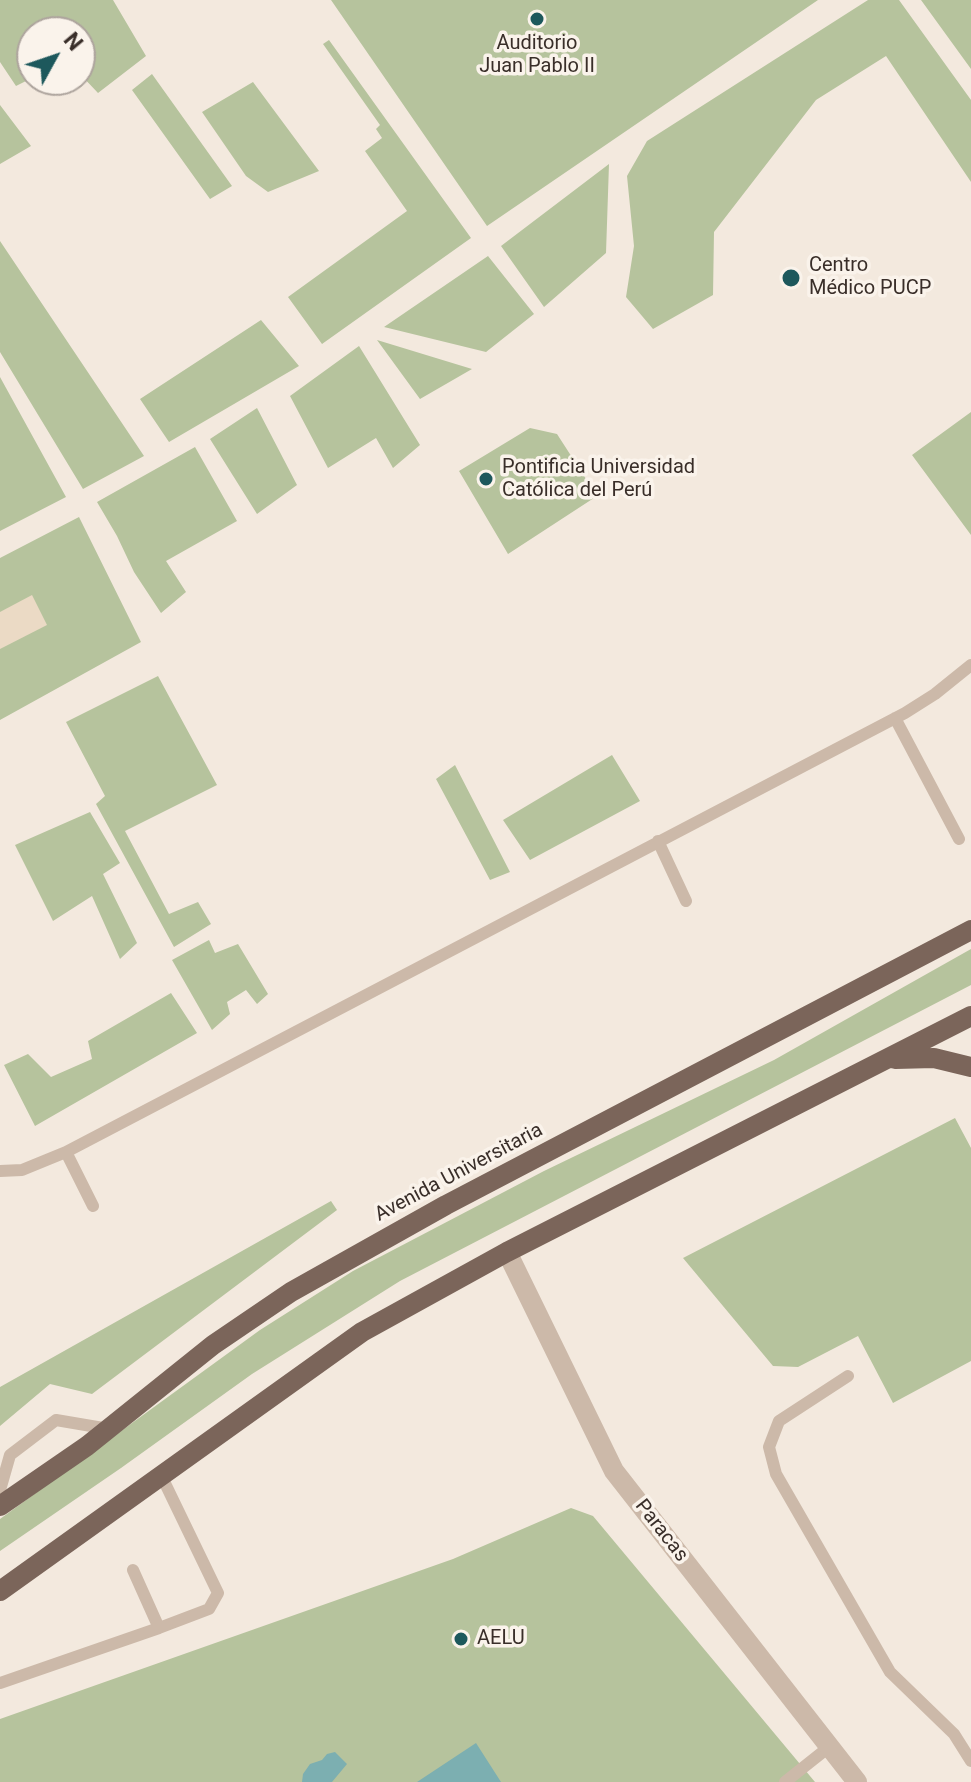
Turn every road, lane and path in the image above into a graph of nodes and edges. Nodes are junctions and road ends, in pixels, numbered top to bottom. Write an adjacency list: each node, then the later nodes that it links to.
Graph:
1 (971, 665): 2 (lane)
2 (895, 718): 3 (lane); 4 (lane)
3 (959, 839)
4 (658, 841): 5 (lane); 10 (lane)
5 (686, 901)
6 (971, 930): 15 (main road, Avenida Universitaria)
7 (971, 1016): 8 (main road)
8 (883, 1060): 9 (main road); 13 (main road)
9 (971, 1067)
10 (66, 1152): 11 (lane); 12 (lane)
11 (0, 1171)
12 (93, 1206)
13 (507, 1252): 16 (main road); 23 (street, Paracas)
14 (848, 1376): 24 (lane)
15 (109, 1429): 17 (lane); 18 (main road, Avenida Universitaria)
16 (161, 1475): 20 (main road); 21 (lane)
17 (0, 1490)
18 (0, 1506)
19 (133, 1570): 21 (lane)
20 (0, 1591)
21 (159, 1628): 22 (lane)
22 (0, 1683)
23 (829, 1747): 25 (lane); 26 (street, Paracas)
24 (971, 1761)
25 (785, 1782)
26 (857, 1782)

